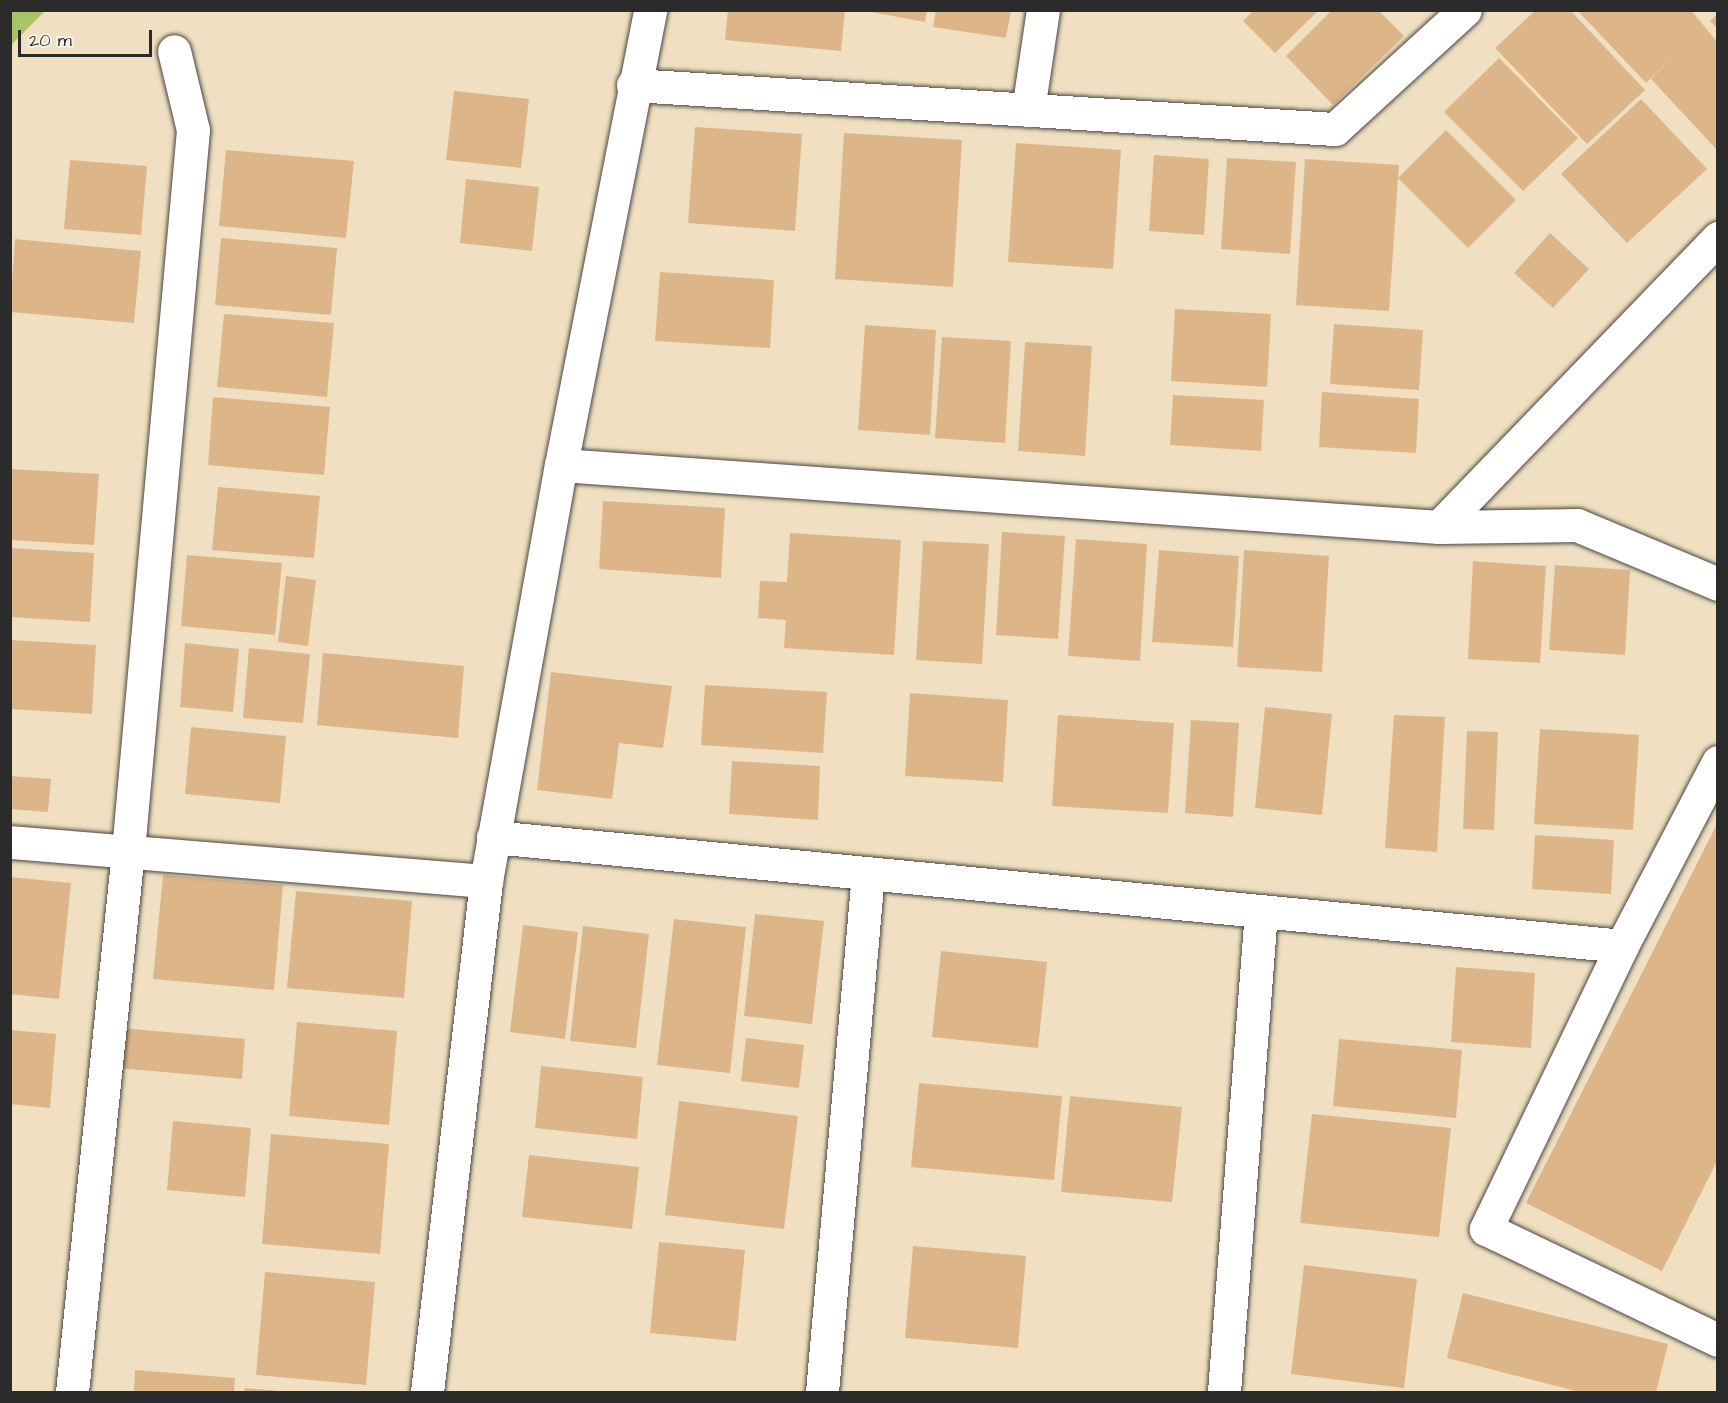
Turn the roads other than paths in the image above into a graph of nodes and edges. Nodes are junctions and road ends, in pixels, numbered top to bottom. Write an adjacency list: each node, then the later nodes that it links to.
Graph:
1 (650, 10): 5 (street)
2 (1043, 10): 6 (street)
3 (1450, 15): 6 (street)
4 (174, 51): 14 (street)
5 (633, 85): 6 (street); 8 (street)
6 (1028, 110)
7 (1718, 238): 9 (street)
8 (561, 465): 9 (street); 12 (street)
9 (1439, 527): 10 (street)
10 (1718, 584)
11 (1718, 762): 18 (street)
12 (493, 837): 15 (street); 16 (street)
13 (10, 842): 14 (street)
14 (128, 851): 16 (street); 20 (street)
15 (868, 874): 17 (street); 22 (street)
16 (486, 881): 21 (street)
17 (1261, 911): 18 (street); 23 (street)
18 (1622, 946): 19 (street)
19 (1718, 1340)
20 (72, 1392)
21 (427, 1392)
22 (822, 1392)
23 (1224, 1392)

